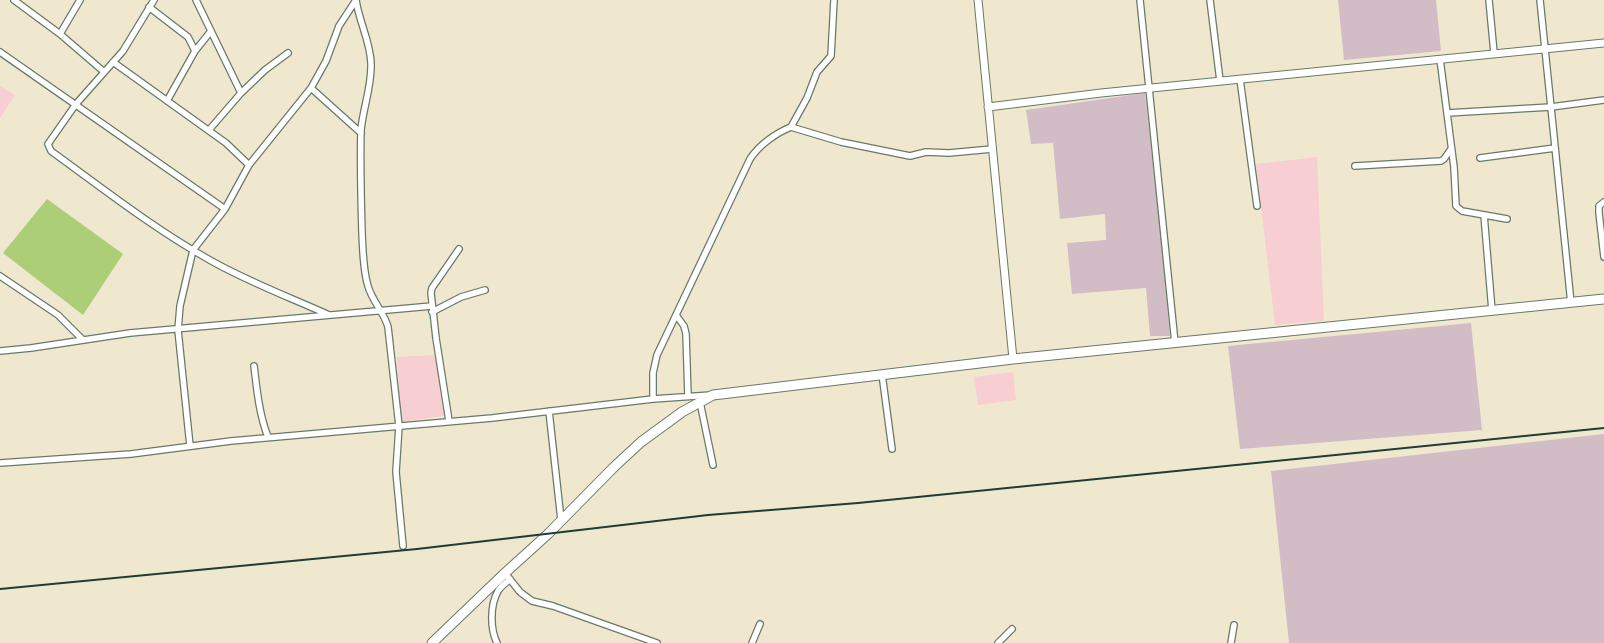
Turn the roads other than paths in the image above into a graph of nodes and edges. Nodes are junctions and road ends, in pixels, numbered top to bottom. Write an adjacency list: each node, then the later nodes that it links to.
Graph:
1 (14, 0): 14 (street)
2 (80, 0): 14 (street)
3 (154, 0): 12 (street)
4 (196, 0): 13 (street)
5 (356, 0): 26 (street); 37 (street)
6 (834, 0): 35 (street)
7 (978, 0): 32 (street)
8 (1140, 0): 27 (street)
9 (1210, 0): 25 (street)
10 (1489, 0): 20 (street)
11 (1540, 0): 16 (street)
12 (150, 7): 17 (street); 22 (street)
13 (211, 31): 17 (street); 28 (street)
14 (60, 34): 23 (street)
15 (1604, 43): 16 (street)
16 (1545, 49): 20 (street); 33 (street)
17 (195, 51): 30 (street)
18 (0, 52): 31 (street)
19 (288, 53): 28 (street)
20 (1494, 53): 21 (street)
21 (1440, 59): 24 (street); 34 (street)
22 (112, 62): 23 (street); 30 (street)
23 (103, 71): 31 (street)
24 (1240, 79): 25 (street); 45 (street)
25 (1220, 81): 27 (street)
26 (311, 88): 37 (street); 42 (street)
27 (1149, 89): 32 (street); 63 (street)
28 (240, 93): 36 (street)
29 (1604, 100): 33 (street)
30 (167, 101): 36 (street)
31 (76, 104): 46 (street); 50 (street)
32 (988, 107): 39 (street)
33 (1551, 107): 34 (street); 38 (street)
34 (1448, 113): 40 (street)
35 (791, 127): 39 (street); 60 (street)
36 (209, 130): 42 (street)
37 (361, 133): 57 (street)
38 (1555, 148): 41 (street); 55 (street)
39 (992, 149): 65 (street)
40 (1451, 149): 43 (street); 47 (street)
41 (1480, 158)
42 (249, 165): 46 (street)
43 (1355, 166)
44 (1604, 202): 51 (street)
45 (1257, 206)
46 (225, 209): 50 (street)
47 (1484, 215): 48 (street); 58 (street)
48 (1507, 219)
49 (459, 249): 56 (street)
50 (193, 250): 59 (street); 61 (street)
51 (1604, 257)
52 (0, 276): 62 (street)
53 (484, 290): 56 (street)
54 (1604, 299): 55 (main road)
55 (1570, 303): 58 (main road)
56 (432, 309): 57 (street); 73 (street)
57 (381, 310): 59 (street); 74 (street)
58 (1492, 311): 63 (main road)
59 (329, 315): 61 (street)
60 (676, 315): 69 (street); 70 (street)
61 (178, 330): 62 (street); 76 (street)
62 (83, 340): 64 (street)
63 (1175, 344): 65 (main road)
64 (0, 351)
65 (1013, 359): 67 (main road)
66 (254, 366): 75 (street)
67 (882, 374): 68 (main road); 77 (street)
68 (713, 395): 69 (street); 71 (main road)
69 (688, 396): 70 (street)
70 (653, 399): 72 (street)
71 (700, 402): 79 (street); 80 (main road)
72 (549, 411): 73 (street); 80 (street)
73 (449, 422): 74 (street)
74 (399, 426): 75 (street); 81 (street)
75 (268, 437): 76 (street)
76 (190, 446): 78 (street)
77 (892, 449)
78 (0, 463)
79 (713, 465)
80 (561, 520): 82 (main road)
81 (403, 546)
82 (508, 576): 86 (main road); 87 (street); 88 (street)
83 (760, 624): 89 (street)
84 (1234, 625): 91 (street)
85 (1012, 629): 90 (street)
86 (432, 643)
87 (498, 643)
88 (657, 643)
89 (752, 643)
90 (998, 643)
91 (1231, 643)

